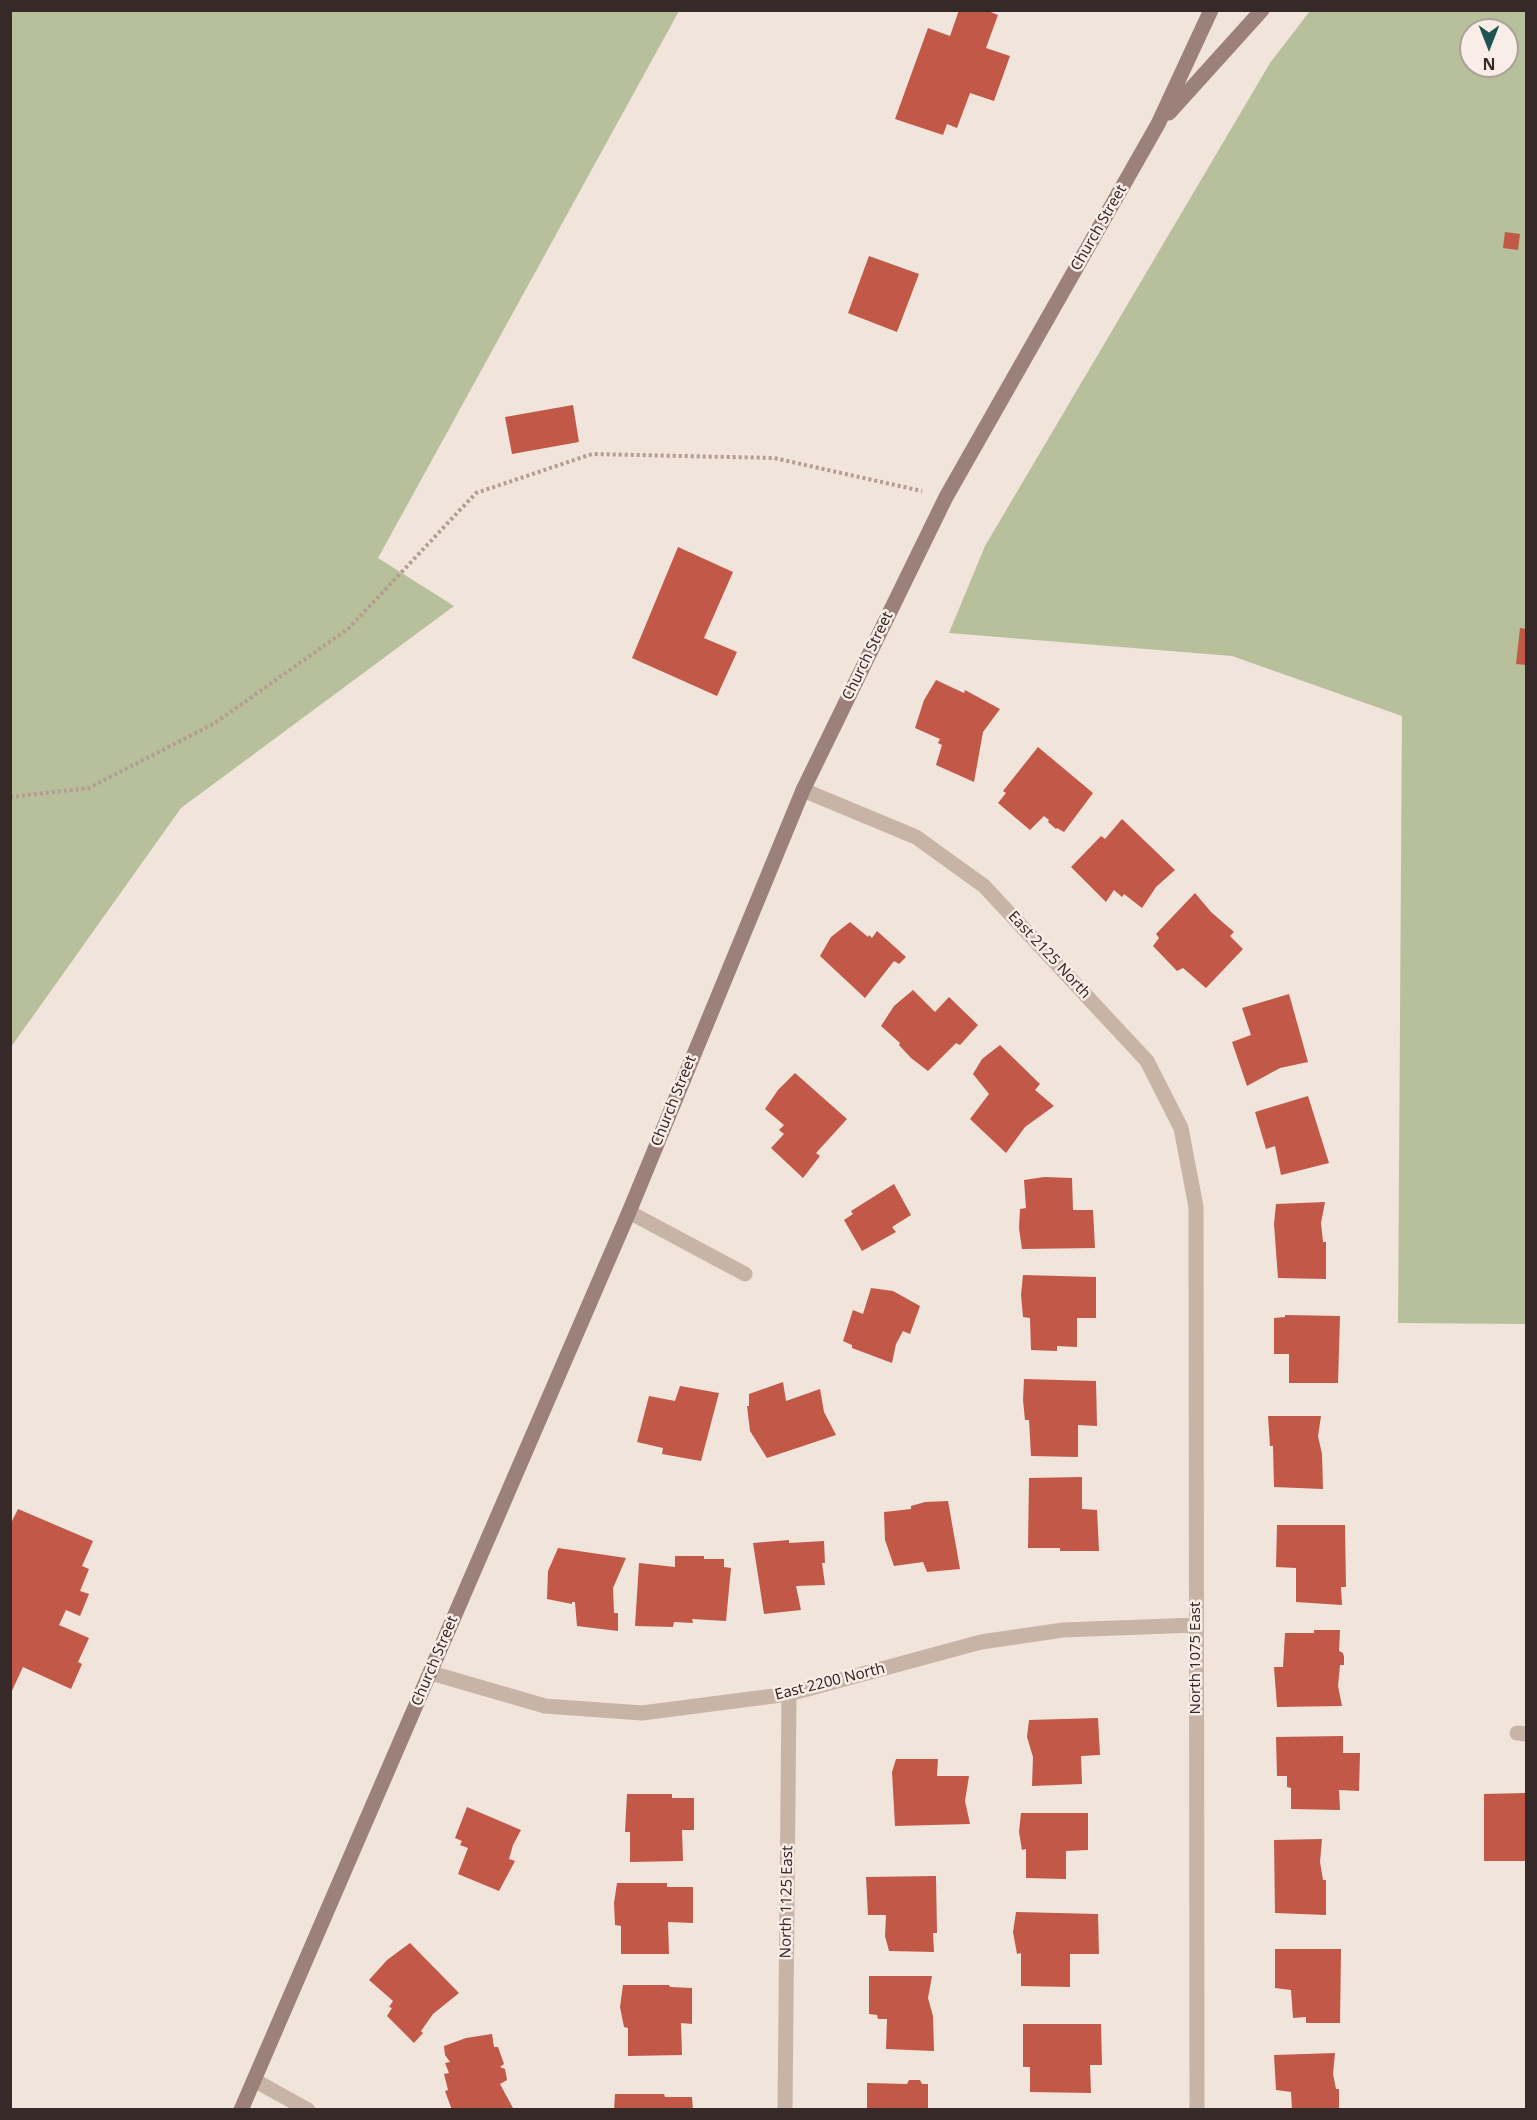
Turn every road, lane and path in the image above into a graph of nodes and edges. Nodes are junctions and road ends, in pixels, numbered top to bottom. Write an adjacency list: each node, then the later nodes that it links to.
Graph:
1 (1211, 10): 3 (street, Church Street)
2 (1262, 10): 3 (street, Church Street)
3 (1158, 124): 4 (street, Church Street)
4 (946, 497): 5 (street, Church Street); 6 (path)
5 (803, 790): 7 (street, East 2125 North); 8 (street, Church Street)
6 (10, 797)
7 (1196, 1207): 10 (street, North 1075 East)
8 (629, 1212): 9 (street); 11 (street, Church Street)
9 (745, 1274)
10 (1196, 1625): 12 (street, East 2200 North); 17 (street, North 1075 East)
11 (431, 1672): 12 (street, East 2200 North); 13 (street, Church Street)
12 (789, 1694): 16 (street, North 1125 East)
13 (254, 2080): 14 (street, Church Street); 15 (street)
14 (241, 2109)
15 (308, 2109)
16 (784, 2109)
17 (1197, 2109)

